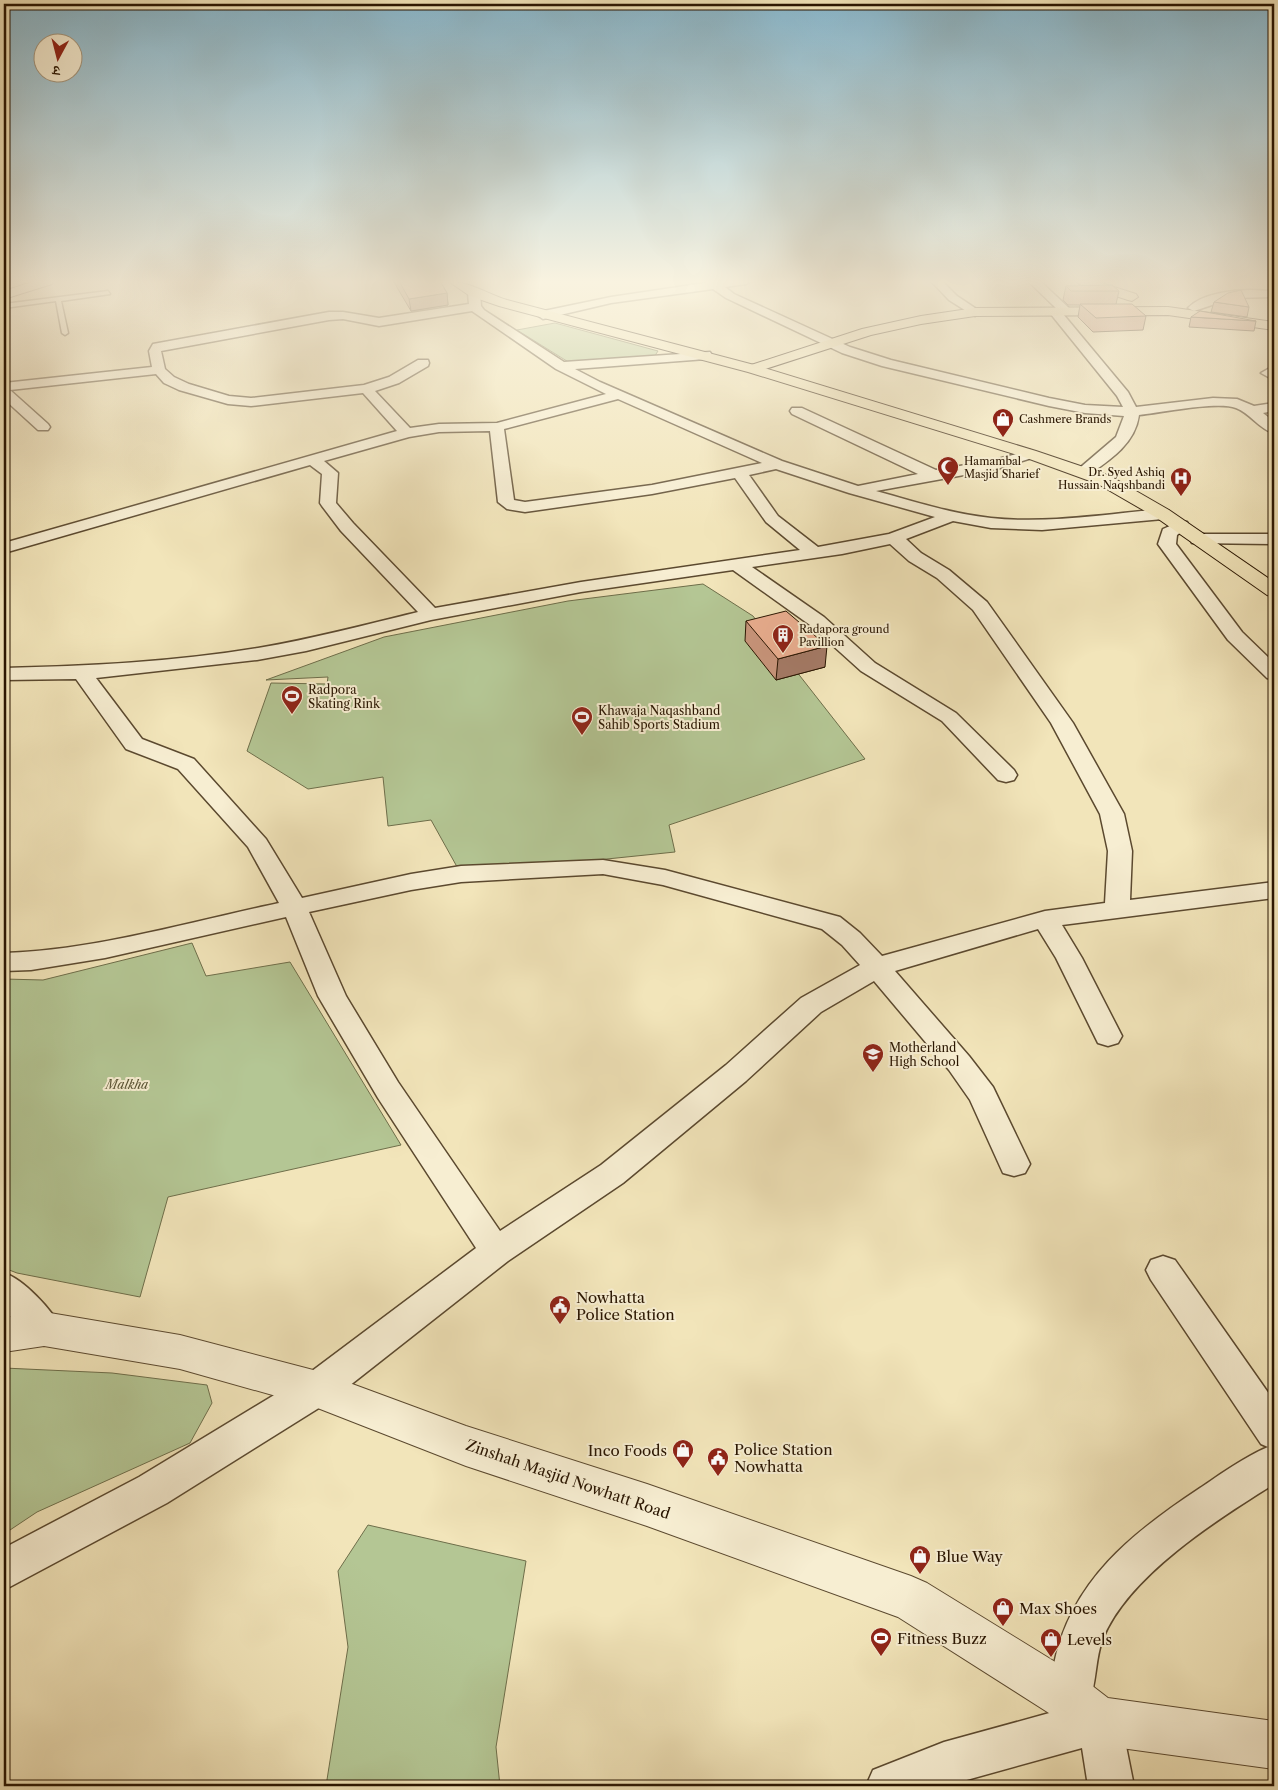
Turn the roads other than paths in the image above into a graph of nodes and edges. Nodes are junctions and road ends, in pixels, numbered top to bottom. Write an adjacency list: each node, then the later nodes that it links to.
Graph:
1 (158, 365): 10 (street)
2 (420, 365): 13 (street)
3 (580, 365): 9 (street)
4 (738, 365): 11 (main road)
5 (777, 365): 11 (main road)
6 (786, 365): 11 (main road)
7 (893, 365): 19 (street)
8 (1100, 365): 19 (street)
9 (561, 366): 15 (street)
10 (159, 370): 12 (street); 13 (street)
11 (760, 371): 24 (main road)
12 (4, 387)
13 (366, 389): 23 (street)
14 (4, 392): 20 (street)
15 (618, 395): 21 (street); 26 (street)
16 (1274, 407): 18 (street)
17 (797, 411): 29 (street)
18 (1252, 411): 19 (street); 22 (street)
19 (1132, 412): 27 (street)
20 (43, 427)
21 (497, 427): 23 (street); 28 (street)
22 (1274, 429)
23 (407, 433): 25 (street)
24 (1030, 454): 27 (main road); 29 (street)
25 (312, 459): 37 (street); 41 (street)
26 (777, 464): 28 (street); 30 (street)
27 (1083, 472): 31 (main road)
28 (739, 474): 38 (street)
29 (936, 476): 30 (street)
30 (855, 490): 32 (street)
31 (1163, 514): 32 (street); 33 (main road)
32 (952, 516): 34 (street)
33 (1180, 526): 35 (main road); 44 (street)
34 (894, 538): 38 (street); 48 (street)
35 (1198, 539): 36 (street); 40 (main road)
36 (1274, 540)
37 (4, 548)
38 (814, 553): 39 (street)
39 (736, 564): 41 (street); 45 (street)
40 (1274, 591)
41 (431, 614): 42 (street)
42 (82, 673): 43 (street); 47 (street)
43 (4, 674)
44 (1274, 674)
45 (1006, 775)
46 (1274, 890): 48 (street)
47 (295, 908): 50 (street); 51 (street); 54 (street)
48 (1117, 909): 49 (street)
49 (1045, 918): 51 (street); 52 (street)
50 (4, 962)
51 (877, 967): 53 (street); 54 (street)
52 (1108, 1036)
53 (1014, 1164)
54 (496, 1251): 59 (street)
55 (1163, 1270): 60 (street)
56 (4, 1287): 57 (street)
57 (44, 1329): 58 (street, Zinshah Masjid Nowhatt Road); 59 (street, Zinshah Masjid Nowhatt Road)
58 (4, 1335)
59 (317, 1389): 62 (street); 63 (street, Zinshah Masjid Nowhatt Road)
60 (1274, 1432)
61 (1274, 1463): 63 (street)
62 (4, 1570)
63 (1084, 1710): 64 (street); 65 (street); 66 (street)
64 (1274, 1745)
65 (889, 1786)
66 (1111, 1786)

